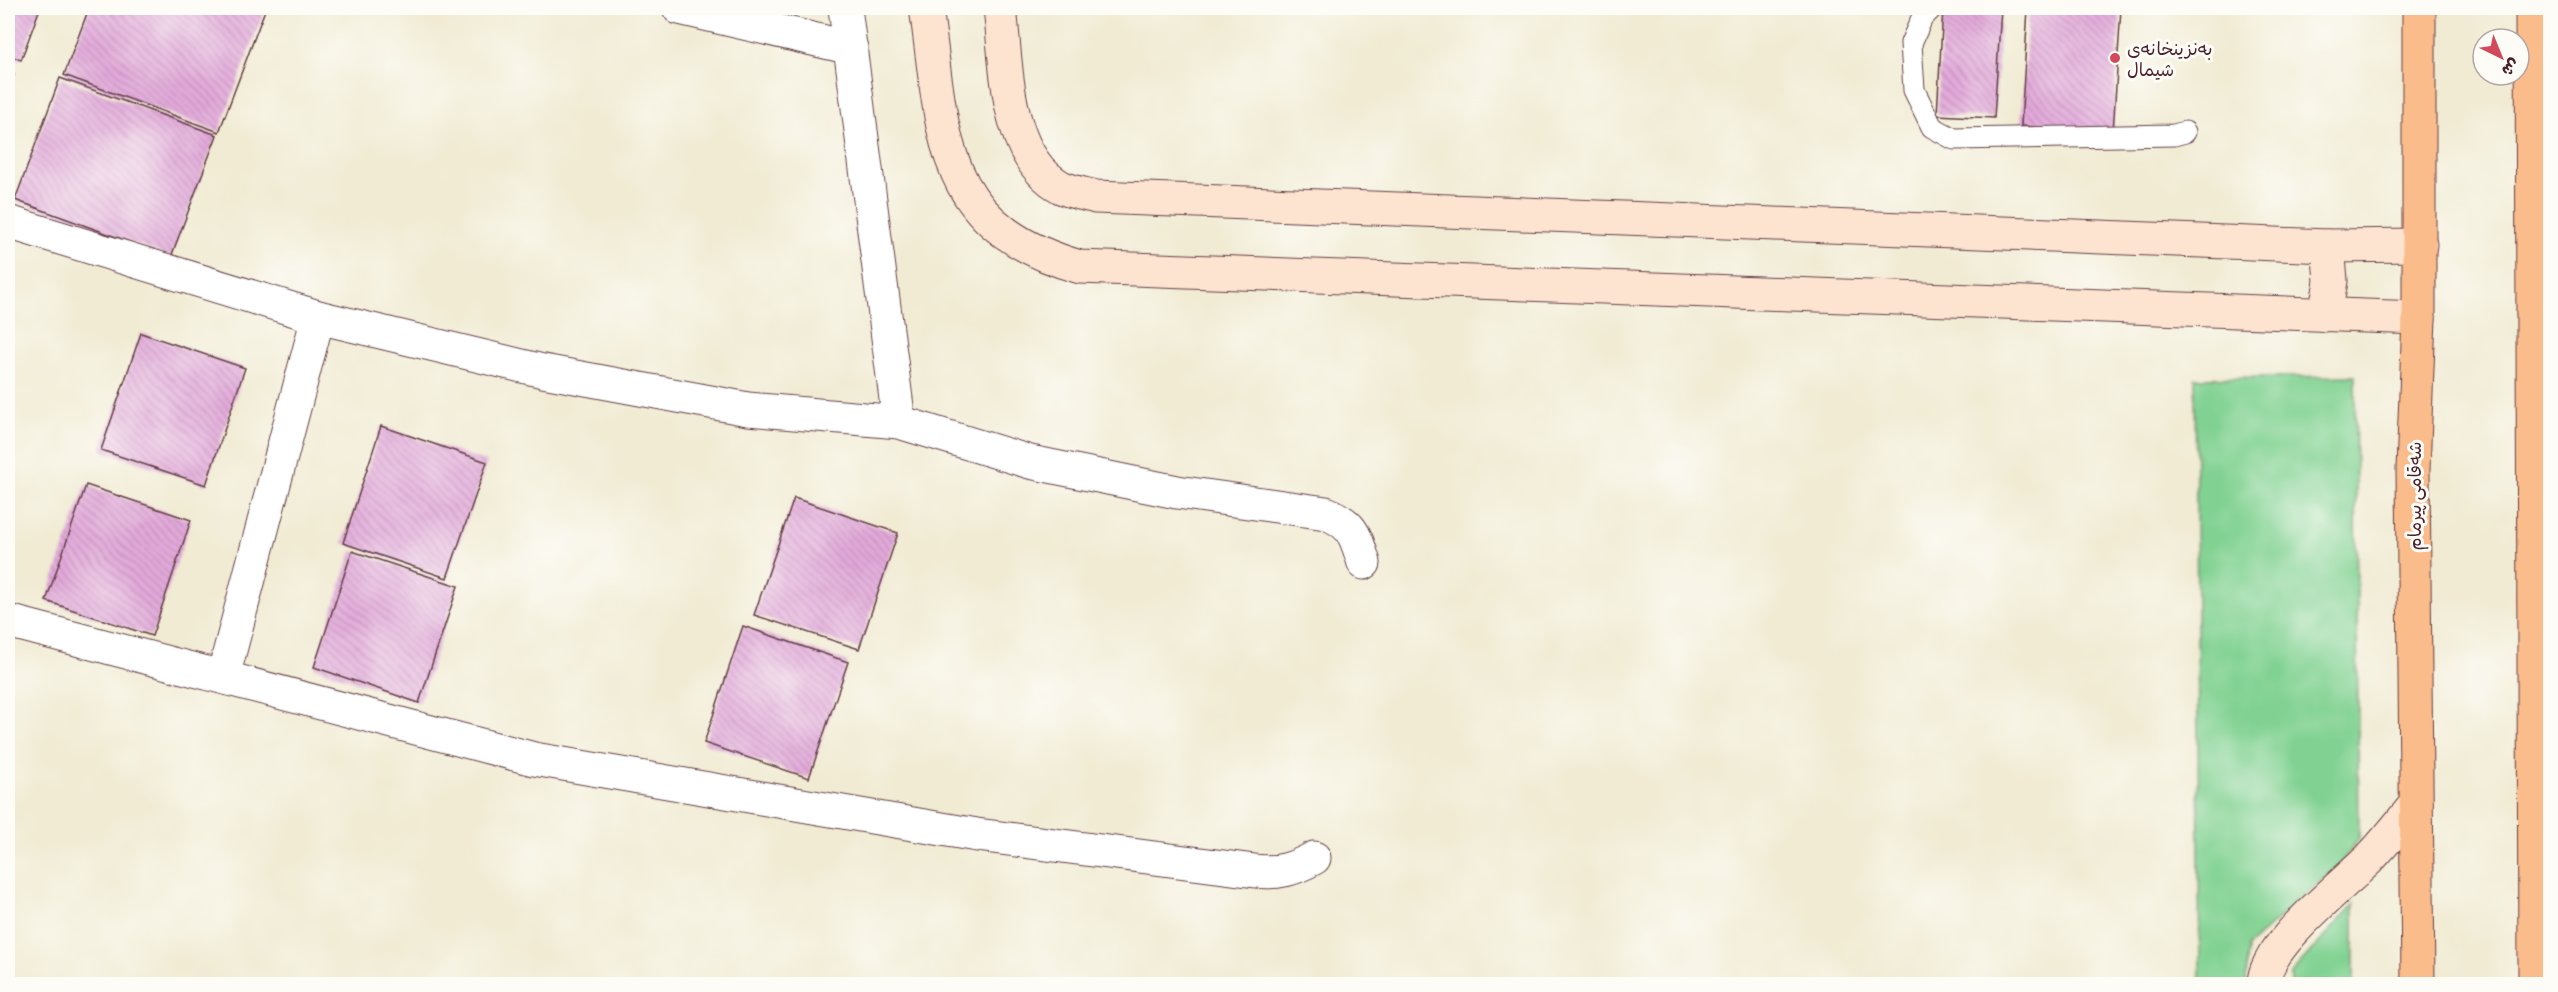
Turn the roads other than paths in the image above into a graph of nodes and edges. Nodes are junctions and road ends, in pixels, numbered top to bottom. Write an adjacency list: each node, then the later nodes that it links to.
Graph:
1 (679, 8): 8 (street)
2 (845, 8): 8 (street)
3 (926, 8): 15 (street)
4 (1000, 8): 14 (street)
5 (1932, 8): 10 (lane)
6 (2419, 8): 13 (highway, شەقامی پیرمام)
7 (2532, 8): 9 (highway)
8 (851, 48): 18 (street)
9 (2532, 115): 11 (street); 21 (highway)
10 (2185, 132)
11 (2550, 152)
12 (8, 222): 16 (street)
13 (2420, 245): 14 (street); 17 (highway, شەقامی پیرمام)
14 (2328, 246): 15 (street)
15 (2325, 315): 17 (street)
16 (318, 317): 18 (street); 22 (street)
17 (2420, 318): 23 (highway, شەقامی پیرمام)
18 (899, 422): 19 (street)
19 (1364, 563)
20 (8, 621): 22 (street)
21 (2542, 662): 27 (highway)
22 (223, 677): 24 (street)
23 (2416, 804): 25 (street); 26 (highway, شەقامی پیرمام)
24 (1314, 858)
25 (2264, 984)
26 (2418, 984)
27 (2535, 984)

